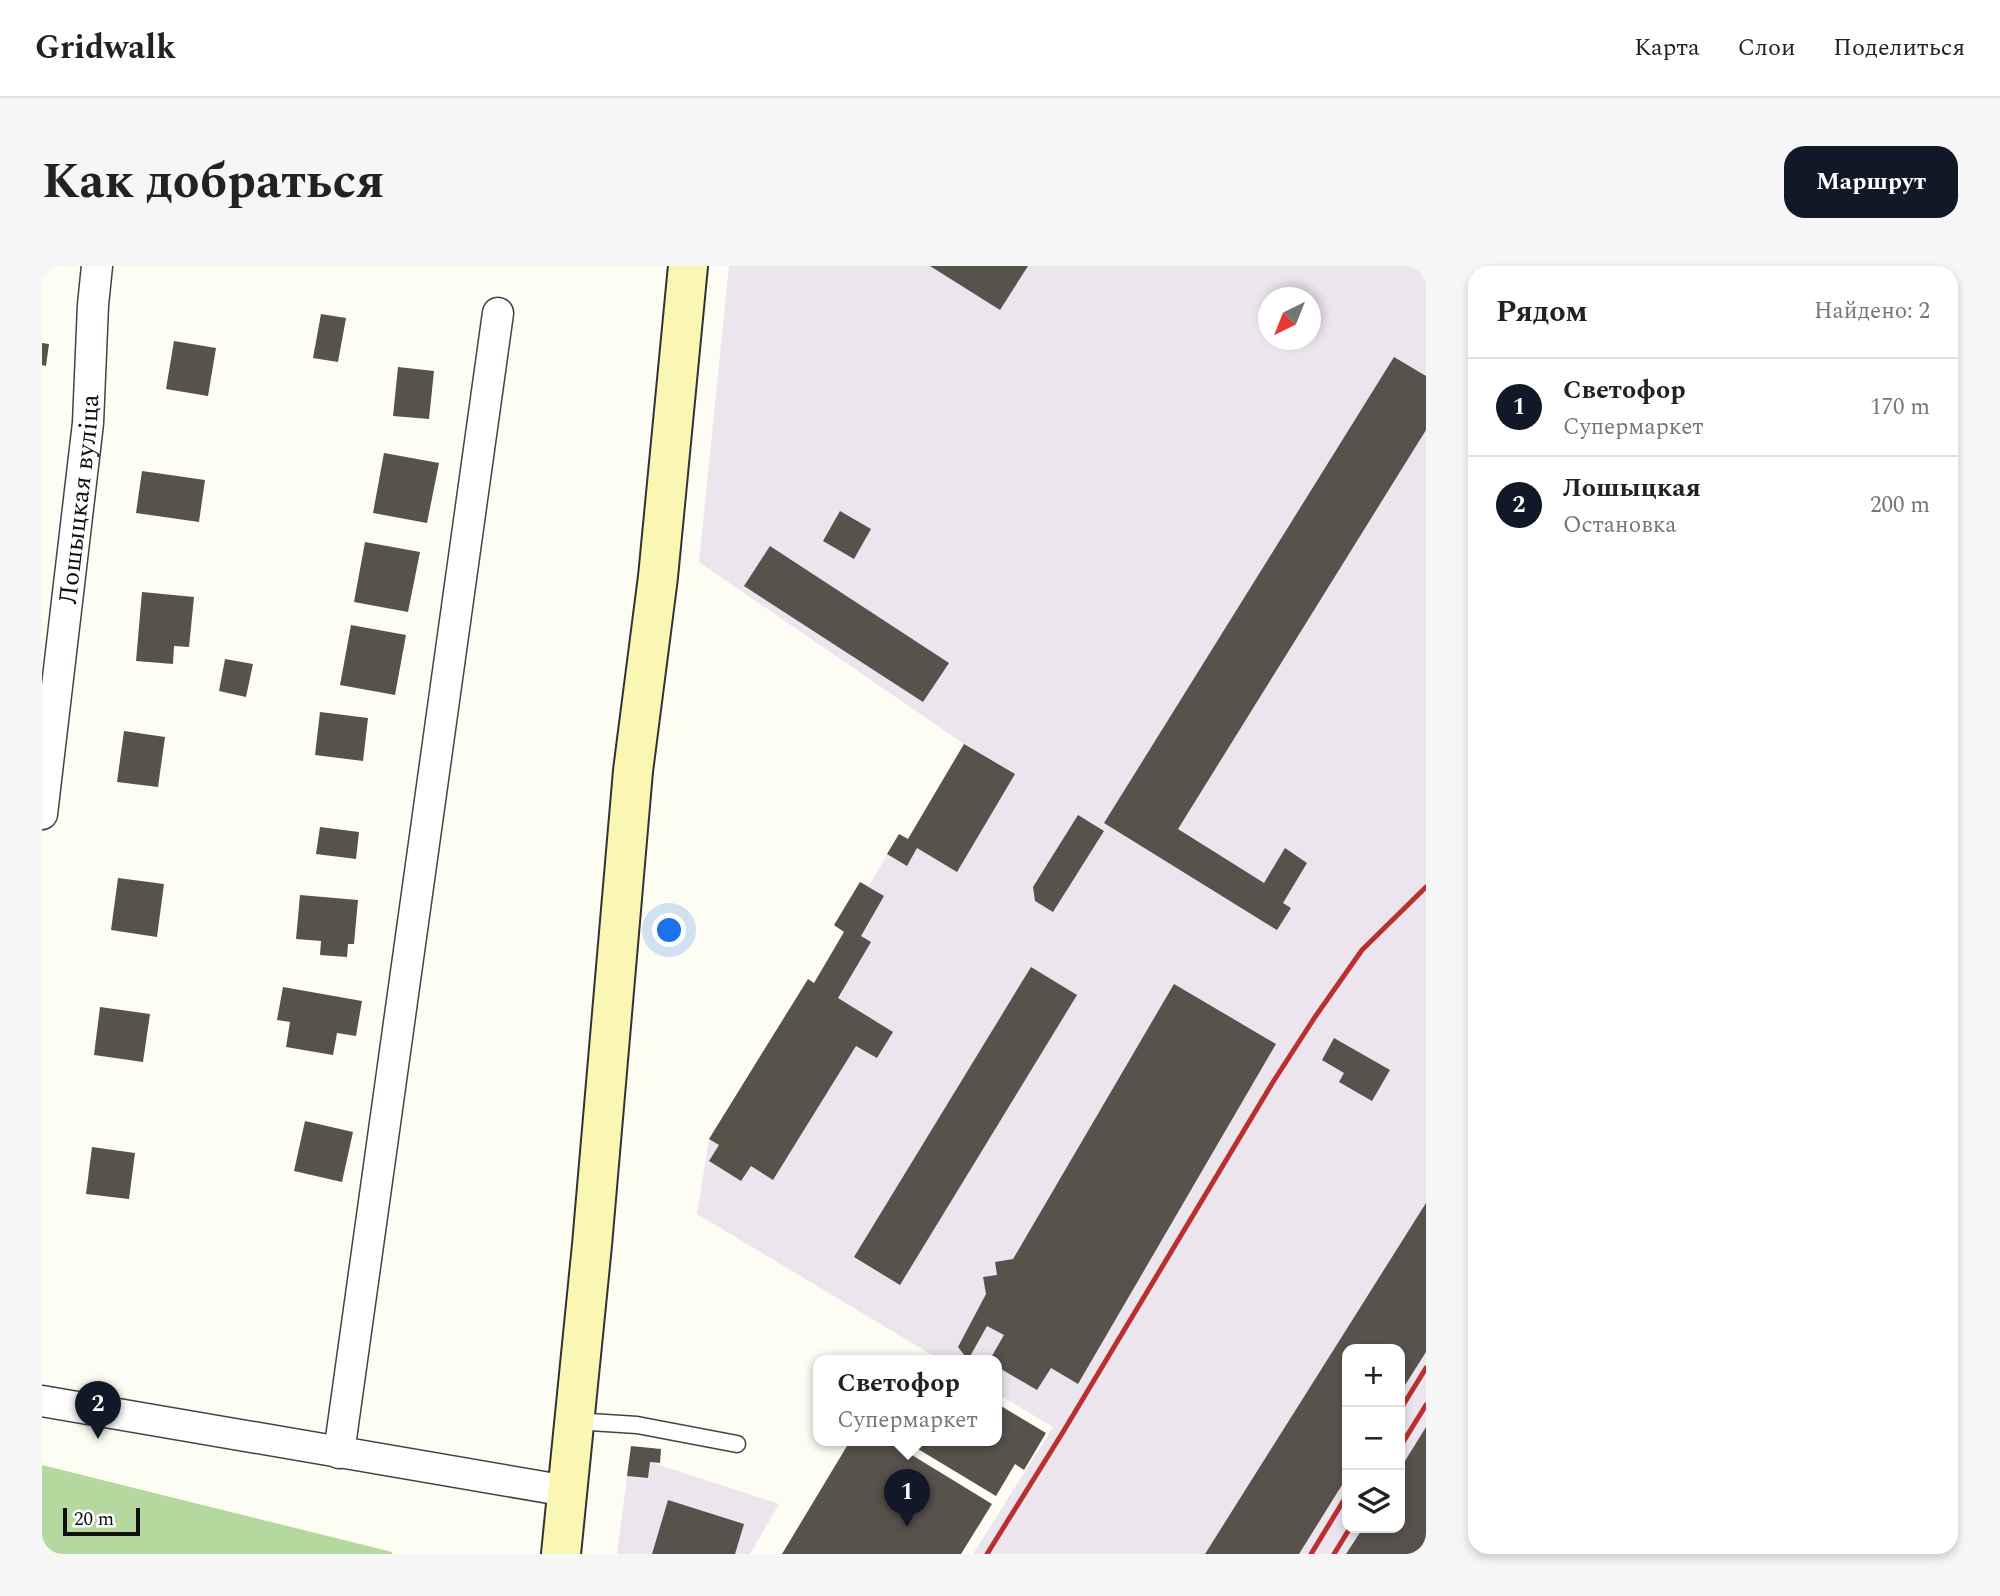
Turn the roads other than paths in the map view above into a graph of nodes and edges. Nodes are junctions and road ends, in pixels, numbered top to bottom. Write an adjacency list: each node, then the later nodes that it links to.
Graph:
1 (97, 266): 4 (street, Лошыцкая вуліца)
2 (688, 266): 6 (street)
3 (498, 313): 8 (street)
4 (42, 814)
5 (42, 1401): 8 (street)
6 (574, 1421): 7 (lane); 9 (street)
7 (737, 1444)
8 (339, 1453): 9 (street)
9 (567, 1491): 10 (street)
10 (561, 1554)

